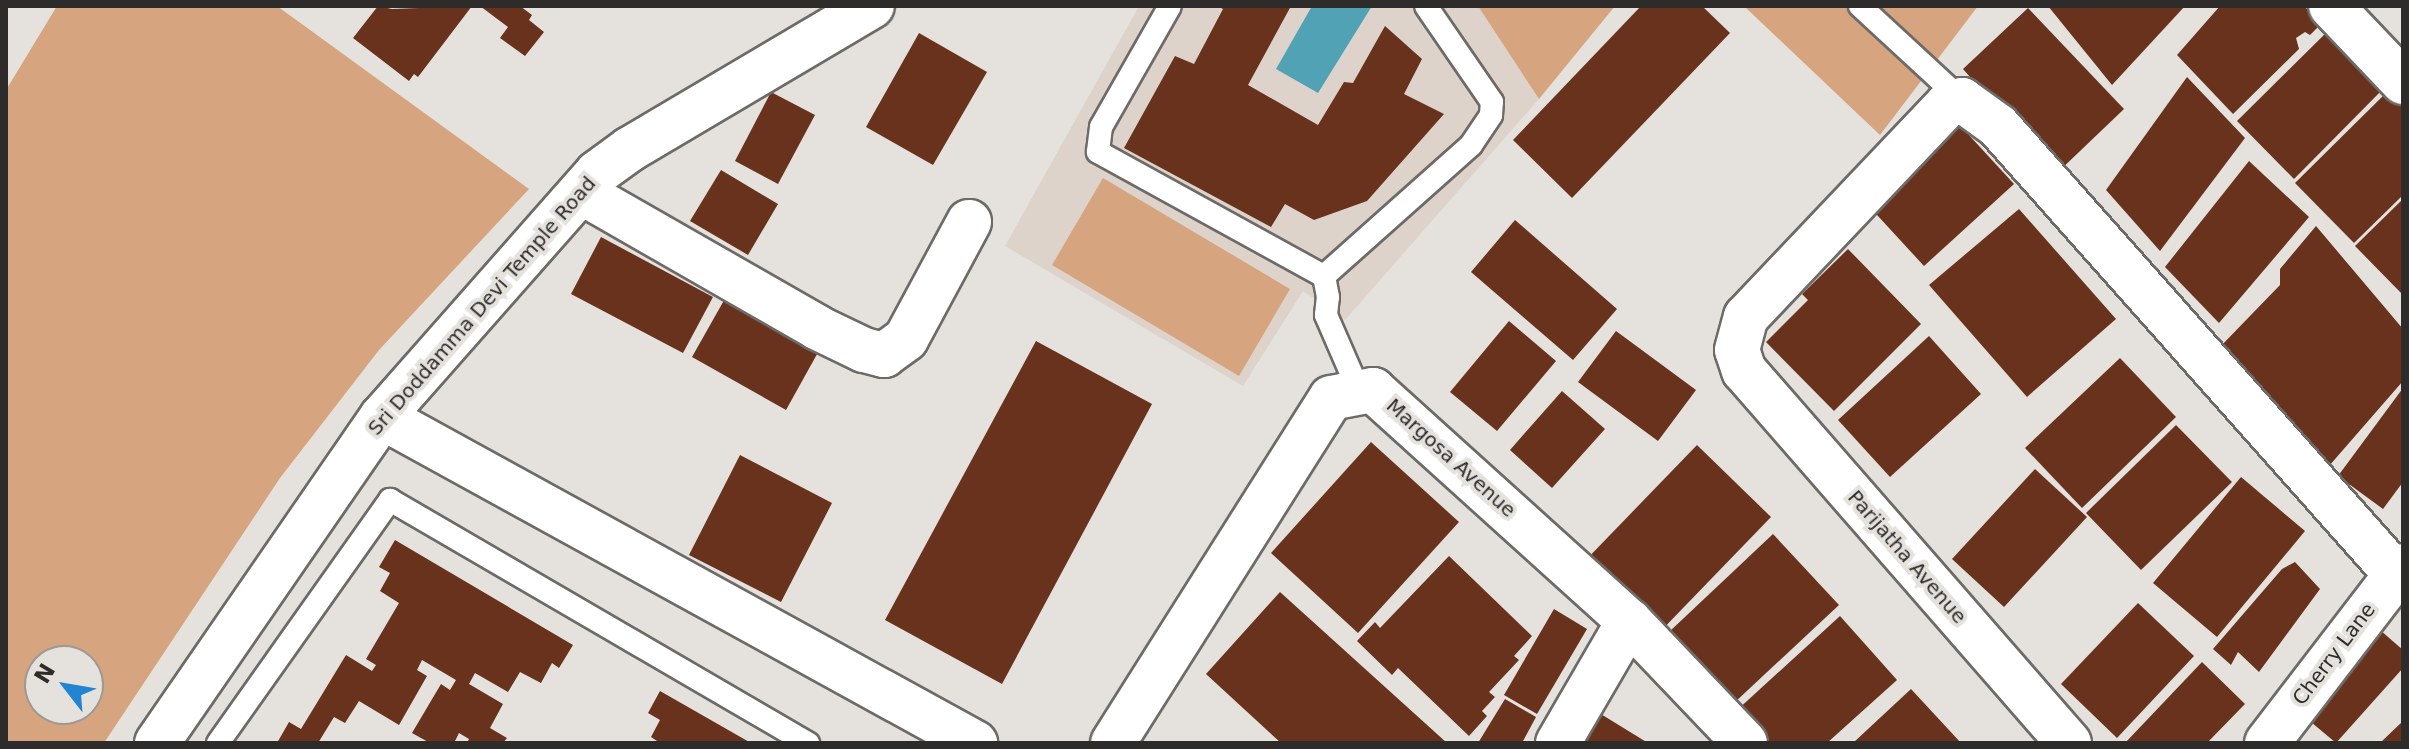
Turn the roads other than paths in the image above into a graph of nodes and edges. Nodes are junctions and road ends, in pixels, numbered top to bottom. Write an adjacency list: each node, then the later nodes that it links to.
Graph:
1 (872, 6): 8 (street, Sri Doddamma Devi Temple Road)
2 (1170, 6): 10 (lane)
3 (1426, 6): 10 (lane)
4 (1860, 6): 7 (lane)
5 (2331, 6): 6 (street)
6 (2403, 82)
7 (1962, 100): 13 (street); 22 (street, Parijatha Avenue)
8 (581, 192): 9 (street); 12 (street, Sri Doddamma Devi Temple Road)
9 (969, 222)
10 (1324, 276): 11 (lane)
11 (1359, 391): 14 (street, Margosa Avenue); 19 (street)
12 (382, 417): 15 (street, Sri Doddamma Devi Temple Road); 18 (street)
13 (2400, 574): 23 (street, Cherry Lane)
14 (1629, 621): 20 (street); 21 (street, Margosa Avenue)
15 (157, 743)
16 (218, 743): 17 (lane)
17 (808, 743)
18 (975, 743)
19 (1113, 743)
20 (1558, 743)
21 (1745, 743)
22 (2069, 743)
23 (2267, 743)

